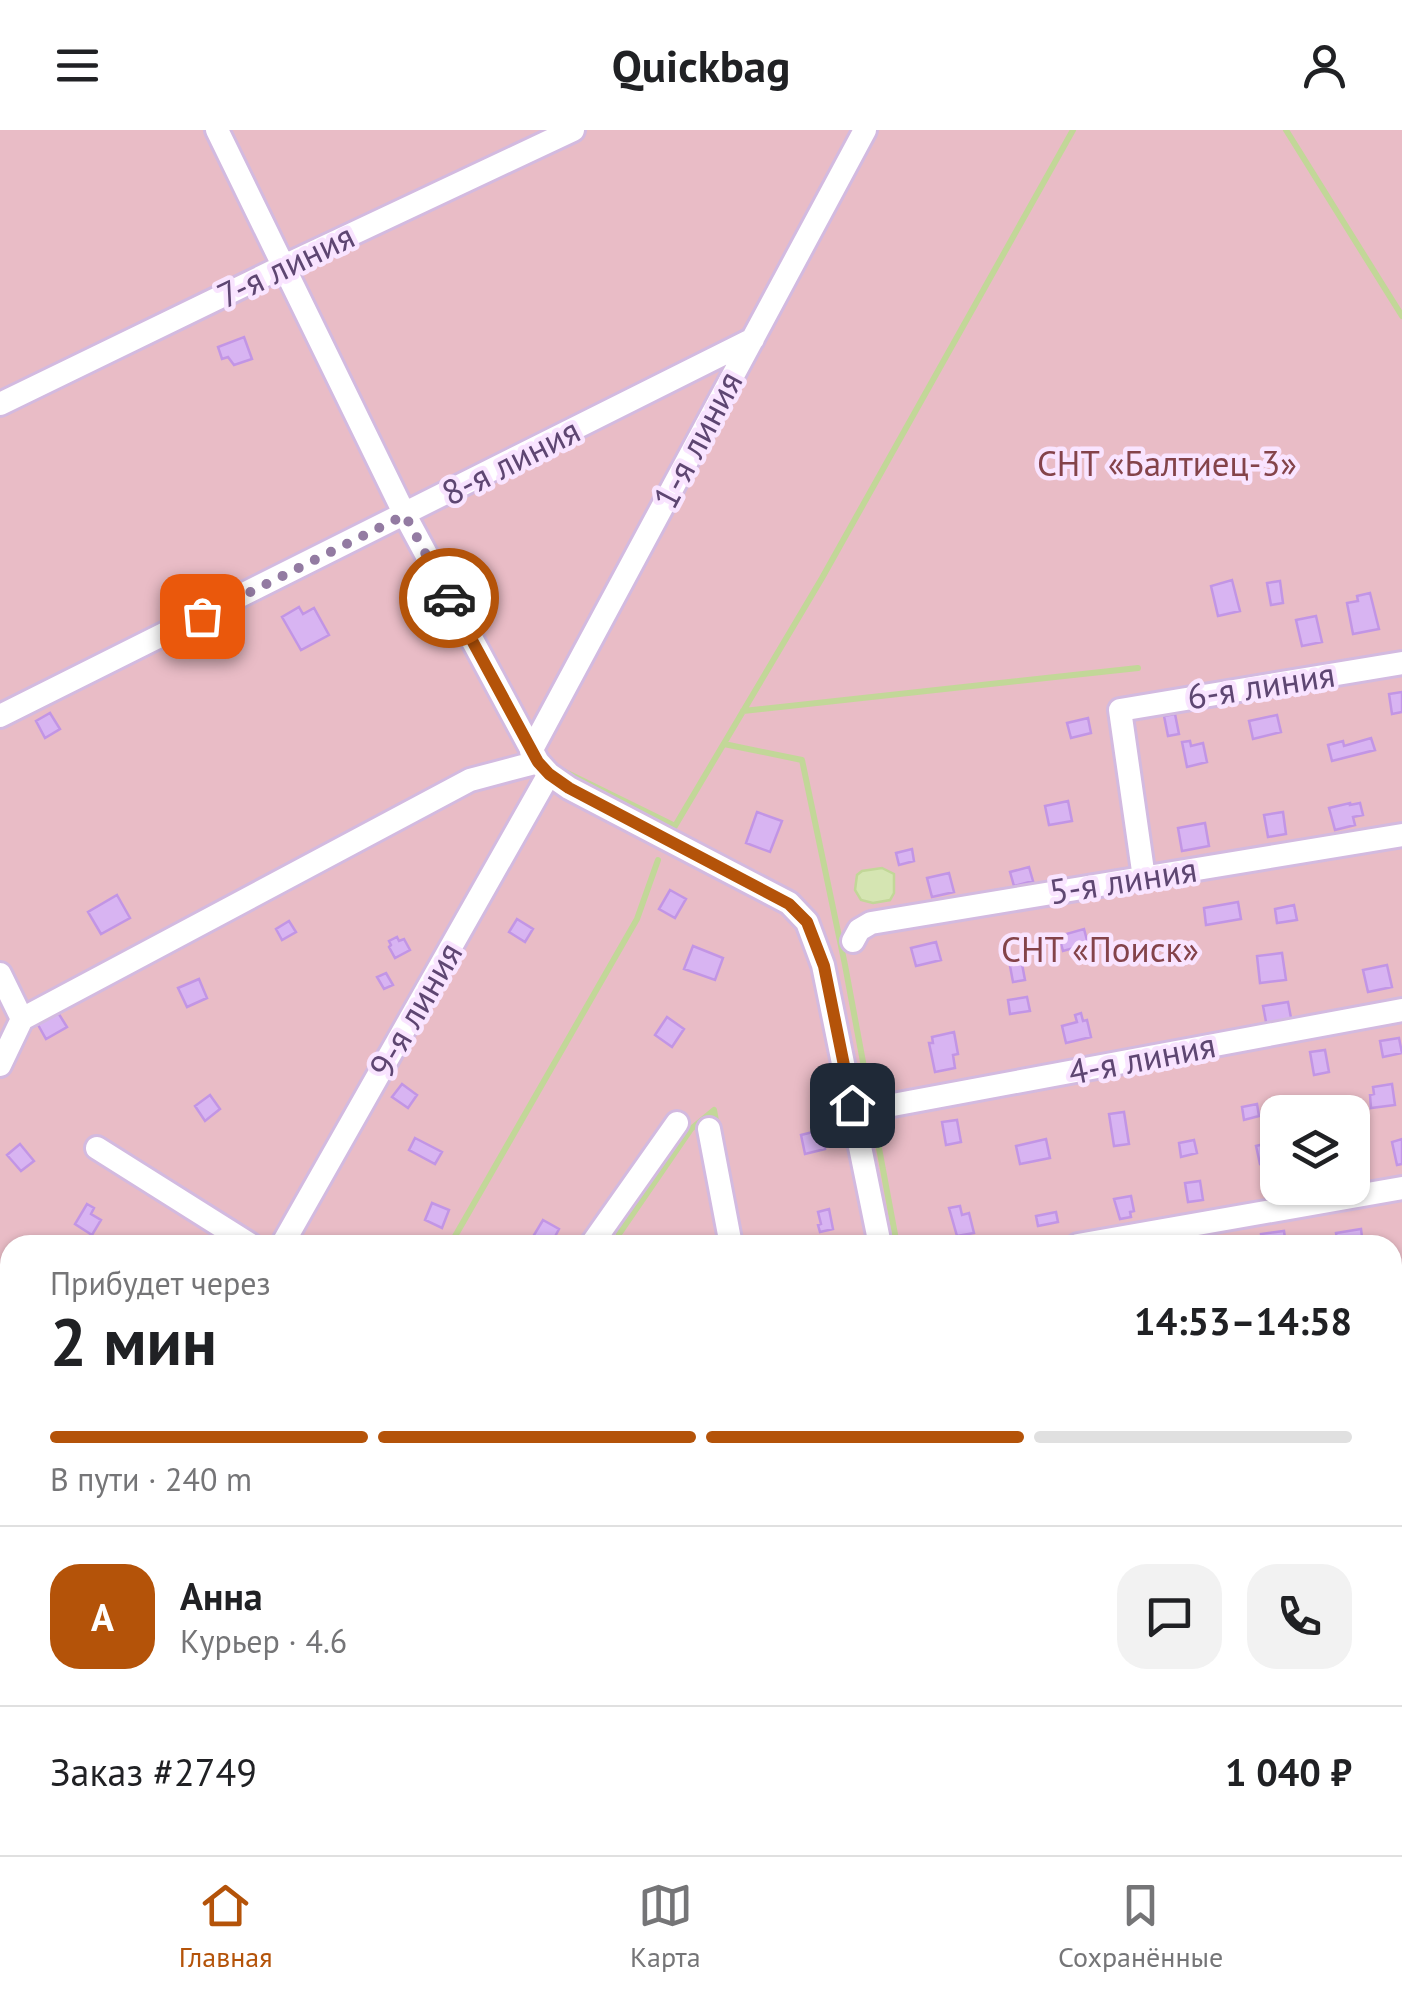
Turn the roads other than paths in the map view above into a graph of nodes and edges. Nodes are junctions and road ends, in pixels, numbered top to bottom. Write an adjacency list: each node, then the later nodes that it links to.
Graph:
1 (216, 130): 4 (street)
2 (573, 130): 4 (street, 7-я линия)
3 (865, 130): 5 (street, 1-я линия)
4 (284, 266): 6 (street, 7-я линия); 7 (street)
5 (753, 340): 7 (street, 8-я линия); 10 (street, 1-я линия)
6 (0, 404)
7 (405, 515): 9 (street, 8-я линия); 10 (street)
8 (1402, 663): 12 (street, 6-я линия)
9 (0, 716)
10 (539, 763): 16 (street); 24 (street, 9-я линия); 27 (street)
11 (1402, 835): 12 (street, 5-я линия)
12 (1144, 878): 13 (street, 5-я линия)
13 (853, 941)
14 (0, 974): 16 (street)
15 (1402, 1010): 18 (street, 4-я линия)
16 (22, 1018): 17 (street)
17 (0, 1064)
18 (882, 1108)
19 (678, 1123): 25 (street)
20 (710, 1128): 26 (street)
21 (97, 1148): 23 (street)
22 (1402, 1188): 28 (street)
23 (235, 1235)
24 (287, 1235)
25 (599, 1235)
26 (729, 1235)
27 (878, 1235)
28 (1135, 1235)

